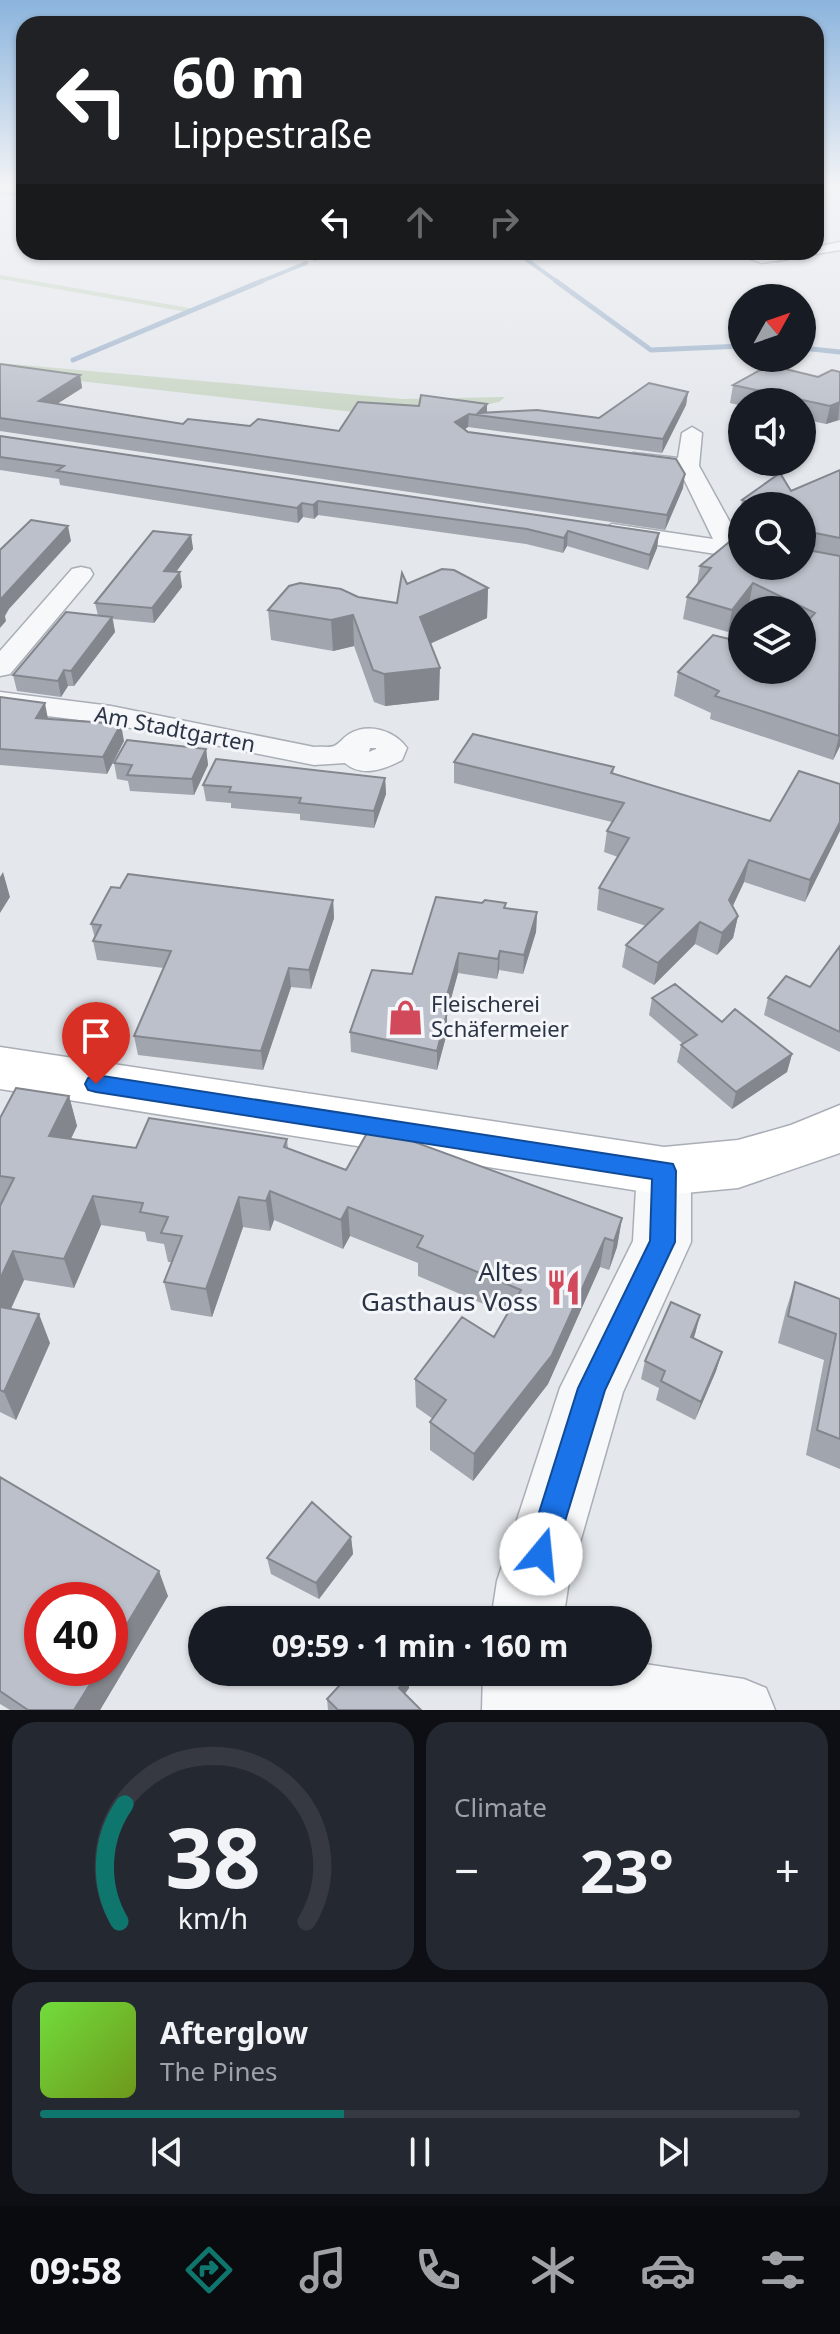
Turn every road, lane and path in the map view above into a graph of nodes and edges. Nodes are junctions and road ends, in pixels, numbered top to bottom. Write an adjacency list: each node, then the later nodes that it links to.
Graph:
1 (692, 433): 3 (street)
2 (609, 456): 3 (street)
3 (688, 466): 5 (street)
4 (589, 528): 6 (street)
5 (728, 536)
6 (728, 549)
7 (81, 574): 8 (street)
8 (0, 668)
9 (0, 701): 10 (street, Am Stadtgarten)
10 (350, 754)
11 (0, 1068): 13 (main road)
12 (840, 1127): 13 (main road)
13 (664, 1171): 14 (street)
14 (530, 1606)
15 (614, 1686): 16 (street)
16 (744, 1710)

